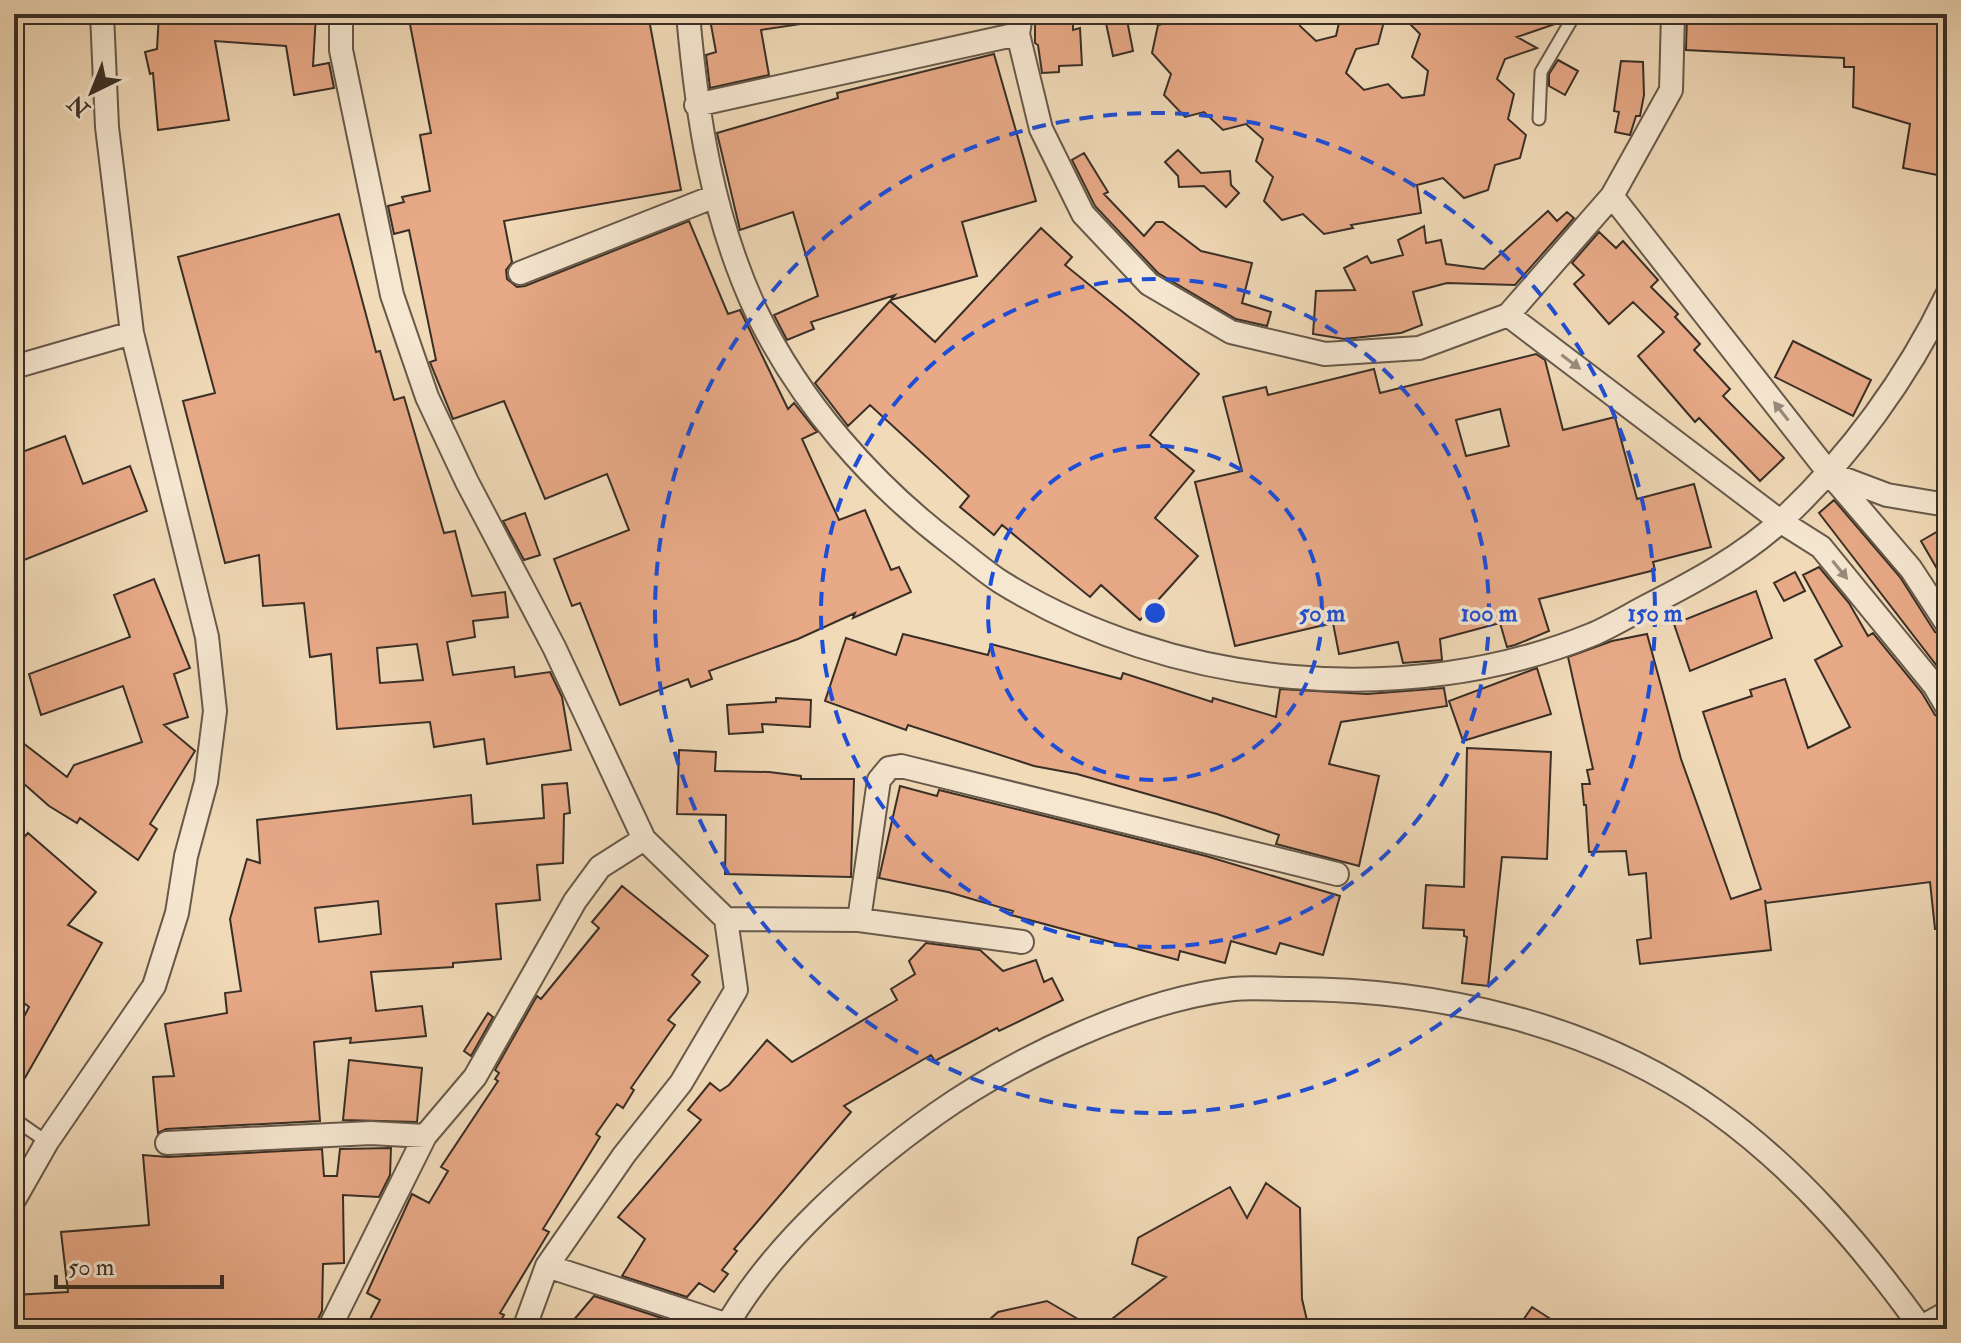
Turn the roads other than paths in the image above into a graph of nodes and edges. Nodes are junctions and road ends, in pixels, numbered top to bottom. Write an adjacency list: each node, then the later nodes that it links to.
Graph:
1 (102, 14): 14 (street)
2 (341, 14): 21 (street)
3 (688, 14): 7 (street)
4 (1575, 14): 8 (lane)
5 (1673, 14): 9 (street)
6 (1019, 24): 7 (street); 13 (street)
7 (696, 105): 10 (street)
8 (1539, 119)
9 (1612, 196): 13 (street); 16 (street, one-way to 9)
10 (713, 197): 11 (street); 18 (street)
11 (520, 273)
12 (1947, 295): 16 (street)
13 (1508, 315): 18 (street, one-way to 18)
14 (132, 333): 15 (street); 28 (street)
15 (14, 367)
16 (1829, 473): 17 (street); 18 (street); 19 (street)
17 (1947, 505)
18 (1780, 521): 20 (street, one-way to 20)
19 (1947, 624)
20 (1947, 707)
21 (644, 839): 23 (street); 27 (street)
22 (1337, 874): 24 (street)
23 (726, 919): 24 (street); 31 (street)
24 (859, 920): 25 (street)
25 (1022, 942)
26 (14, 1119): 28 (lane)
27 (425, 1136): 29 (street); 35 (street)
28 (47, 1142): 30 (street)
29 (167, 1143)
30 (14, 1200)
31 (547, 1266): 33 (street); 36 (street)
32 (1947, 1313): 34 (street)
33 (726, 1327): 34 (street)
34 (1920, 1328)
35 (329, 1329)
36 (524, 1329)

